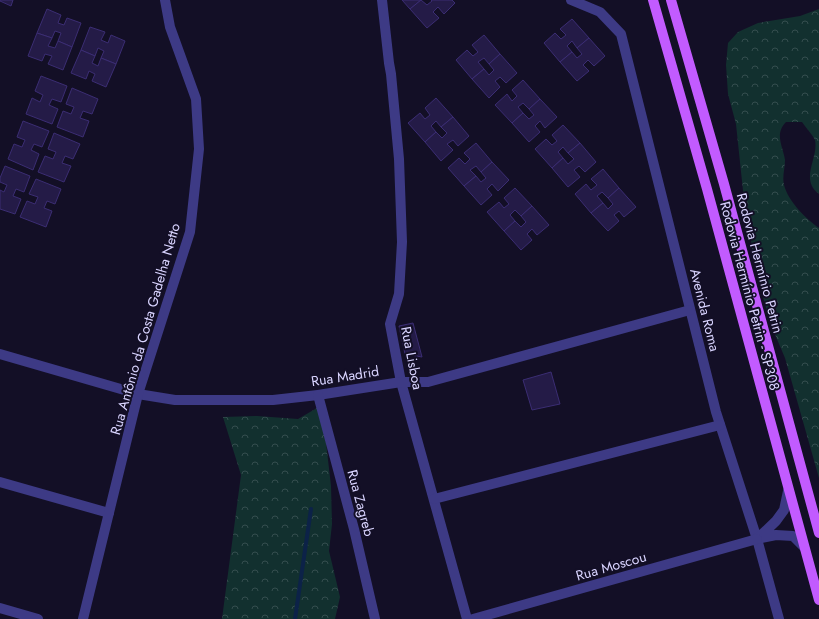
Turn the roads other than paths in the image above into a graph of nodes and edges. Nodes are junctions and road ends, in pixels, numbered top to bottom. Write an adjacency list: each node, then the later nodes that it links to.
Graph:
1 (165, 0): 9 (street, Rua Antônio da Costa Gadelha Netto)
2 (382, 0): 8 (street, Rua Lisboa)
3 (571, 0): 6 (street, Avenida Roma)
4 (653, 0): 13 (main road, Rodovia Hermínio Petrin - SP308)
5 (671, 0): 16 (main road, Rodovia Hermínio Petrin)
6 (690, 310): 8 (street, Rua Madrid); 11 (street, Avenida Roma)
7 (0, 354): 9 (street, Rua Madrid)
8 (402, 382): 10 (street, Rua Madrid); 14 (street, Rua Lisboa)
9 (138, 394): 10 (street, Rua Madrid); 15 (street, Rua Antônio da Costa Gadelha Netto)
10 (318, 395): 23 (street, Rua Zagreb)
11 (720, 425): 14 (street); 17 (street, Avenida Roma)
12 (0, 482): 15 (street)
13 (788, 490): 17 (street); 18 (main road, Rodovia Hermínio Petrin - SP308)
14 (434, 499): 24 (street, Rua Lisboa)
15 (109, 513): 22 (street, Rua Antônio da Costa Gadelha Netto)
16 (819, 533)
17 (757, 539): 18 (street, Rua Moscou); 25 (street, Rua Moscou); 26 (street, Avenida Roma)
18 (804, 547): 19 (main road, Rodovia Hermínio Petrin - SP308)
19 (819, 600)
20 (0, 608): 21 (street)
21 (38, 619)
22 (83, 619)
23 (375, 619)
24 (467, 619)
25 (473, 619)
26 (779, 619)

